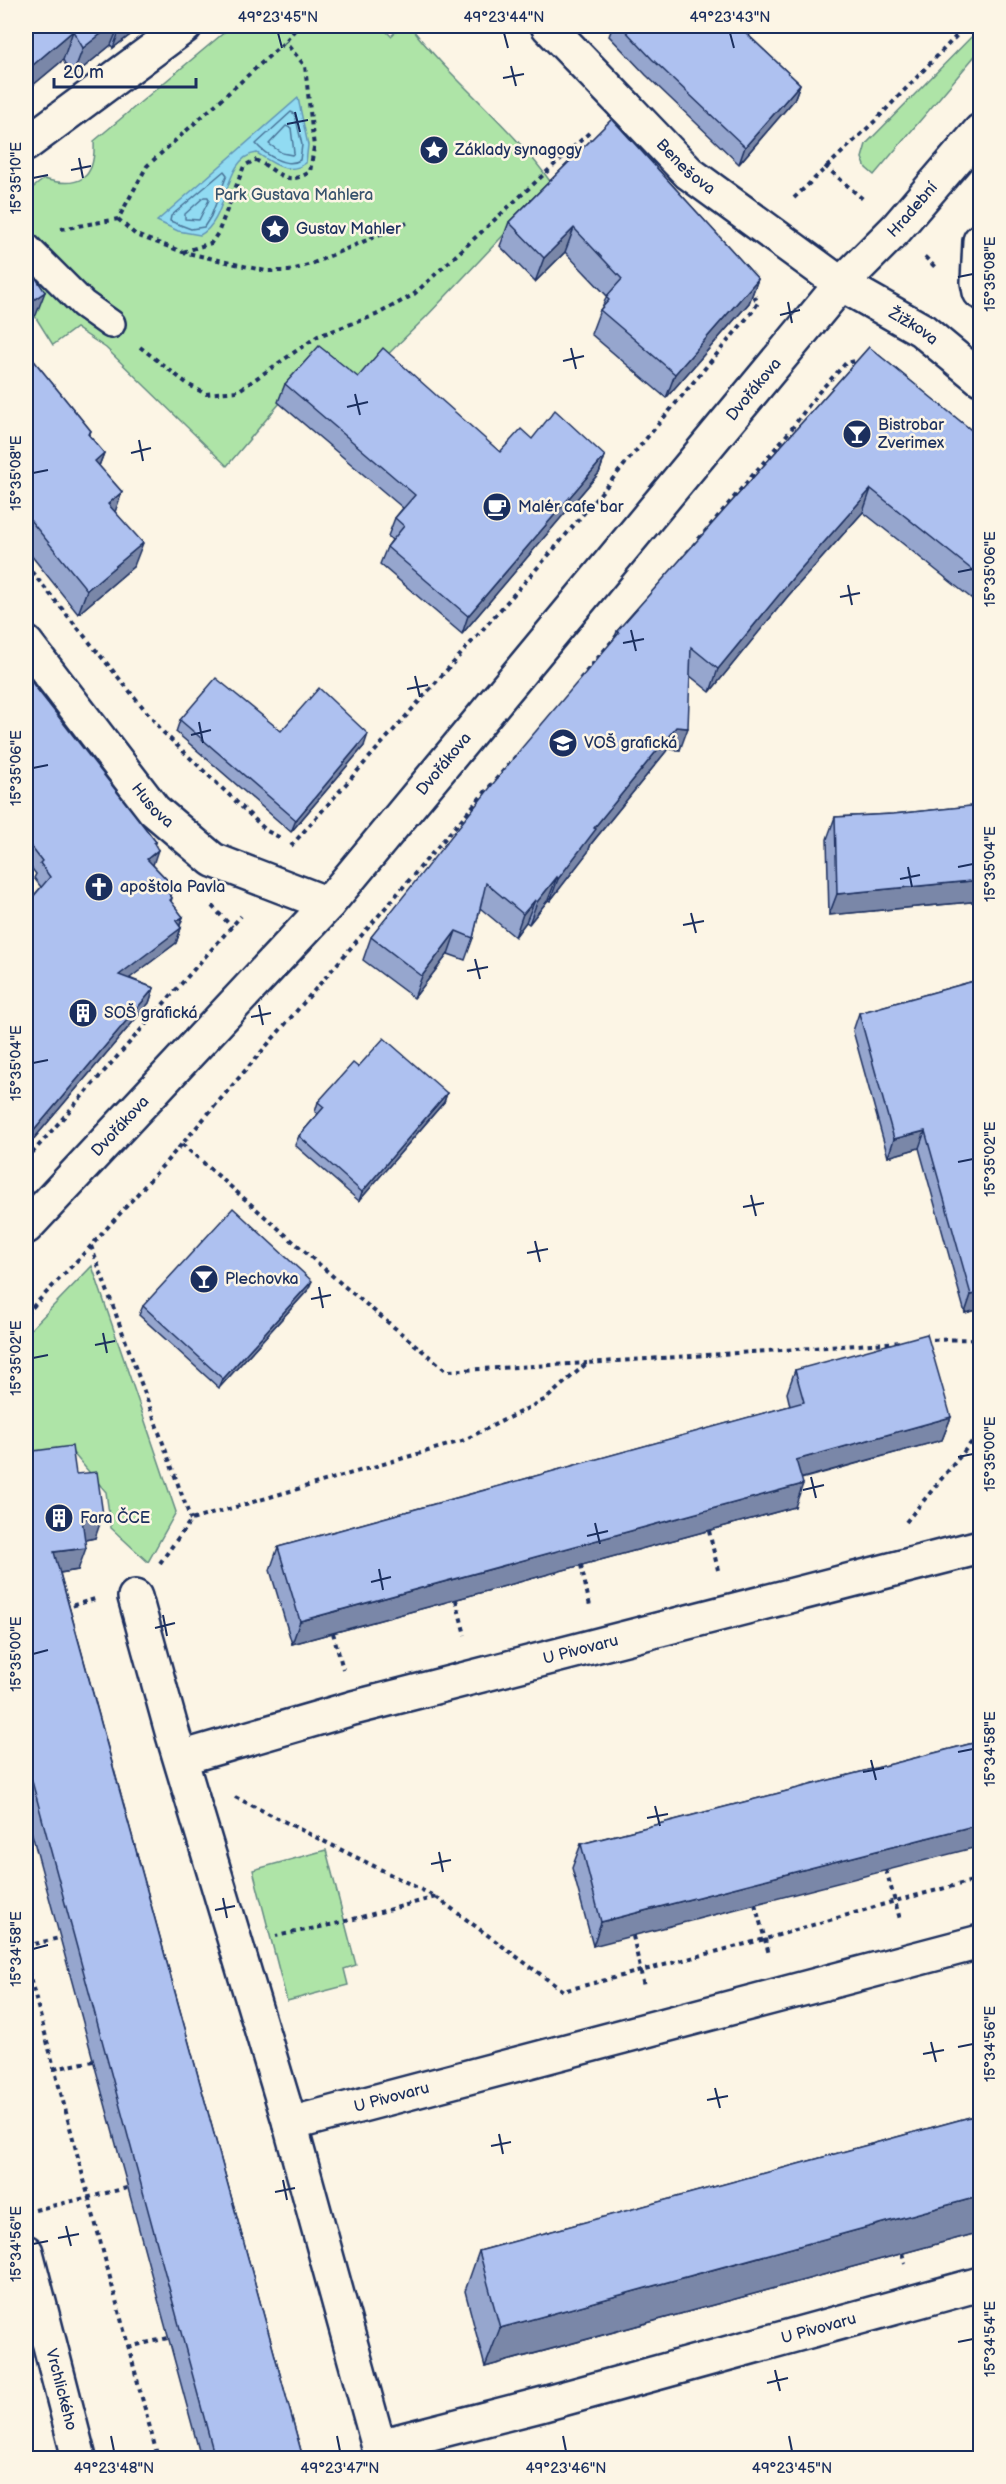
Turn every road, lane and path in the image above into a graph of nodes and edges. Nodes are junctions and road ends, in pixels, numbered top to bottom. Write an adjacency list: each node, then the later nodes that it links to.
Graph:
1 (185, 26): 10 (street)
2 (287, 26): 6 (path)
3 (298, 26): 6 (path)
4 (548, 26): 8 (street, Benešova)
5 (966, 26): 11 (path)
6 (292, 31): 7 (path)
7 (285, 42): 13 (path); 19 (path)
8 (611, 115): 15 (street, Benešova); 23 (path)
9 (981, 131): 21 (street, Hradební)
10 (26, 144)
11 (825, 166): 12 (path); 15 (path)
12 (853, 190)
13 (118, 219): 16 (path); 19 (path)
14 (407, 223): 19 (path)
15 (764, 228): 21 (street, Benešova)
16 (57, 230)
17 (981, 241): 22 (street)
18 (26, 248): 23 (lane)
19 (183, 252)
20 (746, 283): 26 (path)
21 (841, 284): 25 (street, Žižkova); 32 (street, Dvořákova)
22 (981, 292)
23 (111, 324)
24 (870, 363): 27 (path)
25 (981, 378)
26 (26, 565)
27 (676, 566)
28 (623, 628): 30 (path)
29 (26, 643): 32 (street, Husova)
30 (578, 682)
31 (517, 754): 34 (path)
32 (328, 904): 36 (street, Dvořákova)
33 (232, 927): 35 (path)
34 (182, 1144): 37 (path); 42 (path)
35 (26, 1160)
36 (29, 1221)
37 (92, 1246): 38 (path); 44 (path)
38 (26, 1314)
39 (981, 1339): 40 (path)
40 (914, 1341)
41 (903, 1342): 42 (path)
42 (588, 1363): 44 (path)
43 (981, 1432): 45 (path)
44 (191, 1520): 47 (path)
45 (904, 1525)
46 (981, 1547): 49 (street, U Pivovaru)
47 (135, 1597): 48 (path); 49 (street, U Pivovaru)
48 (59, 1609)
49 (184, 1765): 52 (path); 59 (street, U Pivovaru)
50 (886, 1870): 53 (path)
51 (981, 1879): 53 (path)
52 (436, 1897): 59 (path); 63 (path)
53 (895, 1901): 57 (path); 61 (path)
54 (755, 1904): 57 (path)
55 (633, 1936): 63 (path)
56 (59, 1938): 60 (path)
57 (765, 1939): 63 (path); 64 (path)
58 (981, 1942): 61 (street, U Pivovaru)
59 (236, 1944): 68 (street, U Pivovaru)
60 (26, 1946)
61 (911, 1960): 64 (street, U Pivovaru)
62 (26, 1962): 67 (path)
63 (641, 1972): 65 (path)
64 (780, 1995): 65 (street, U Pivovaru)
65 (653, 2029): 68 (street, U Pivovaru)
66 (93, 2061): 67 (path)
67 (54, 2069): 70 (path)
68 (290, 2124): 77 (street, U Pivovaru)
69 (127, 2188): 70 (path)
70 (89, 2198): 71 (path); 75 (path)
71 (26, 2212)
72 (26, 2252): 79 (street, Vrchlického)
73 (981, 2284): 77 (street, U Pivovaru)
74 (168, 2338): 75 (path)
75 (129, 2347): 80 (path)
76 (26, 2448): 78 (path)
77 (381, 2452)
78 (28, 2458)
79 (79, 2458)
80 (158, 2458)

